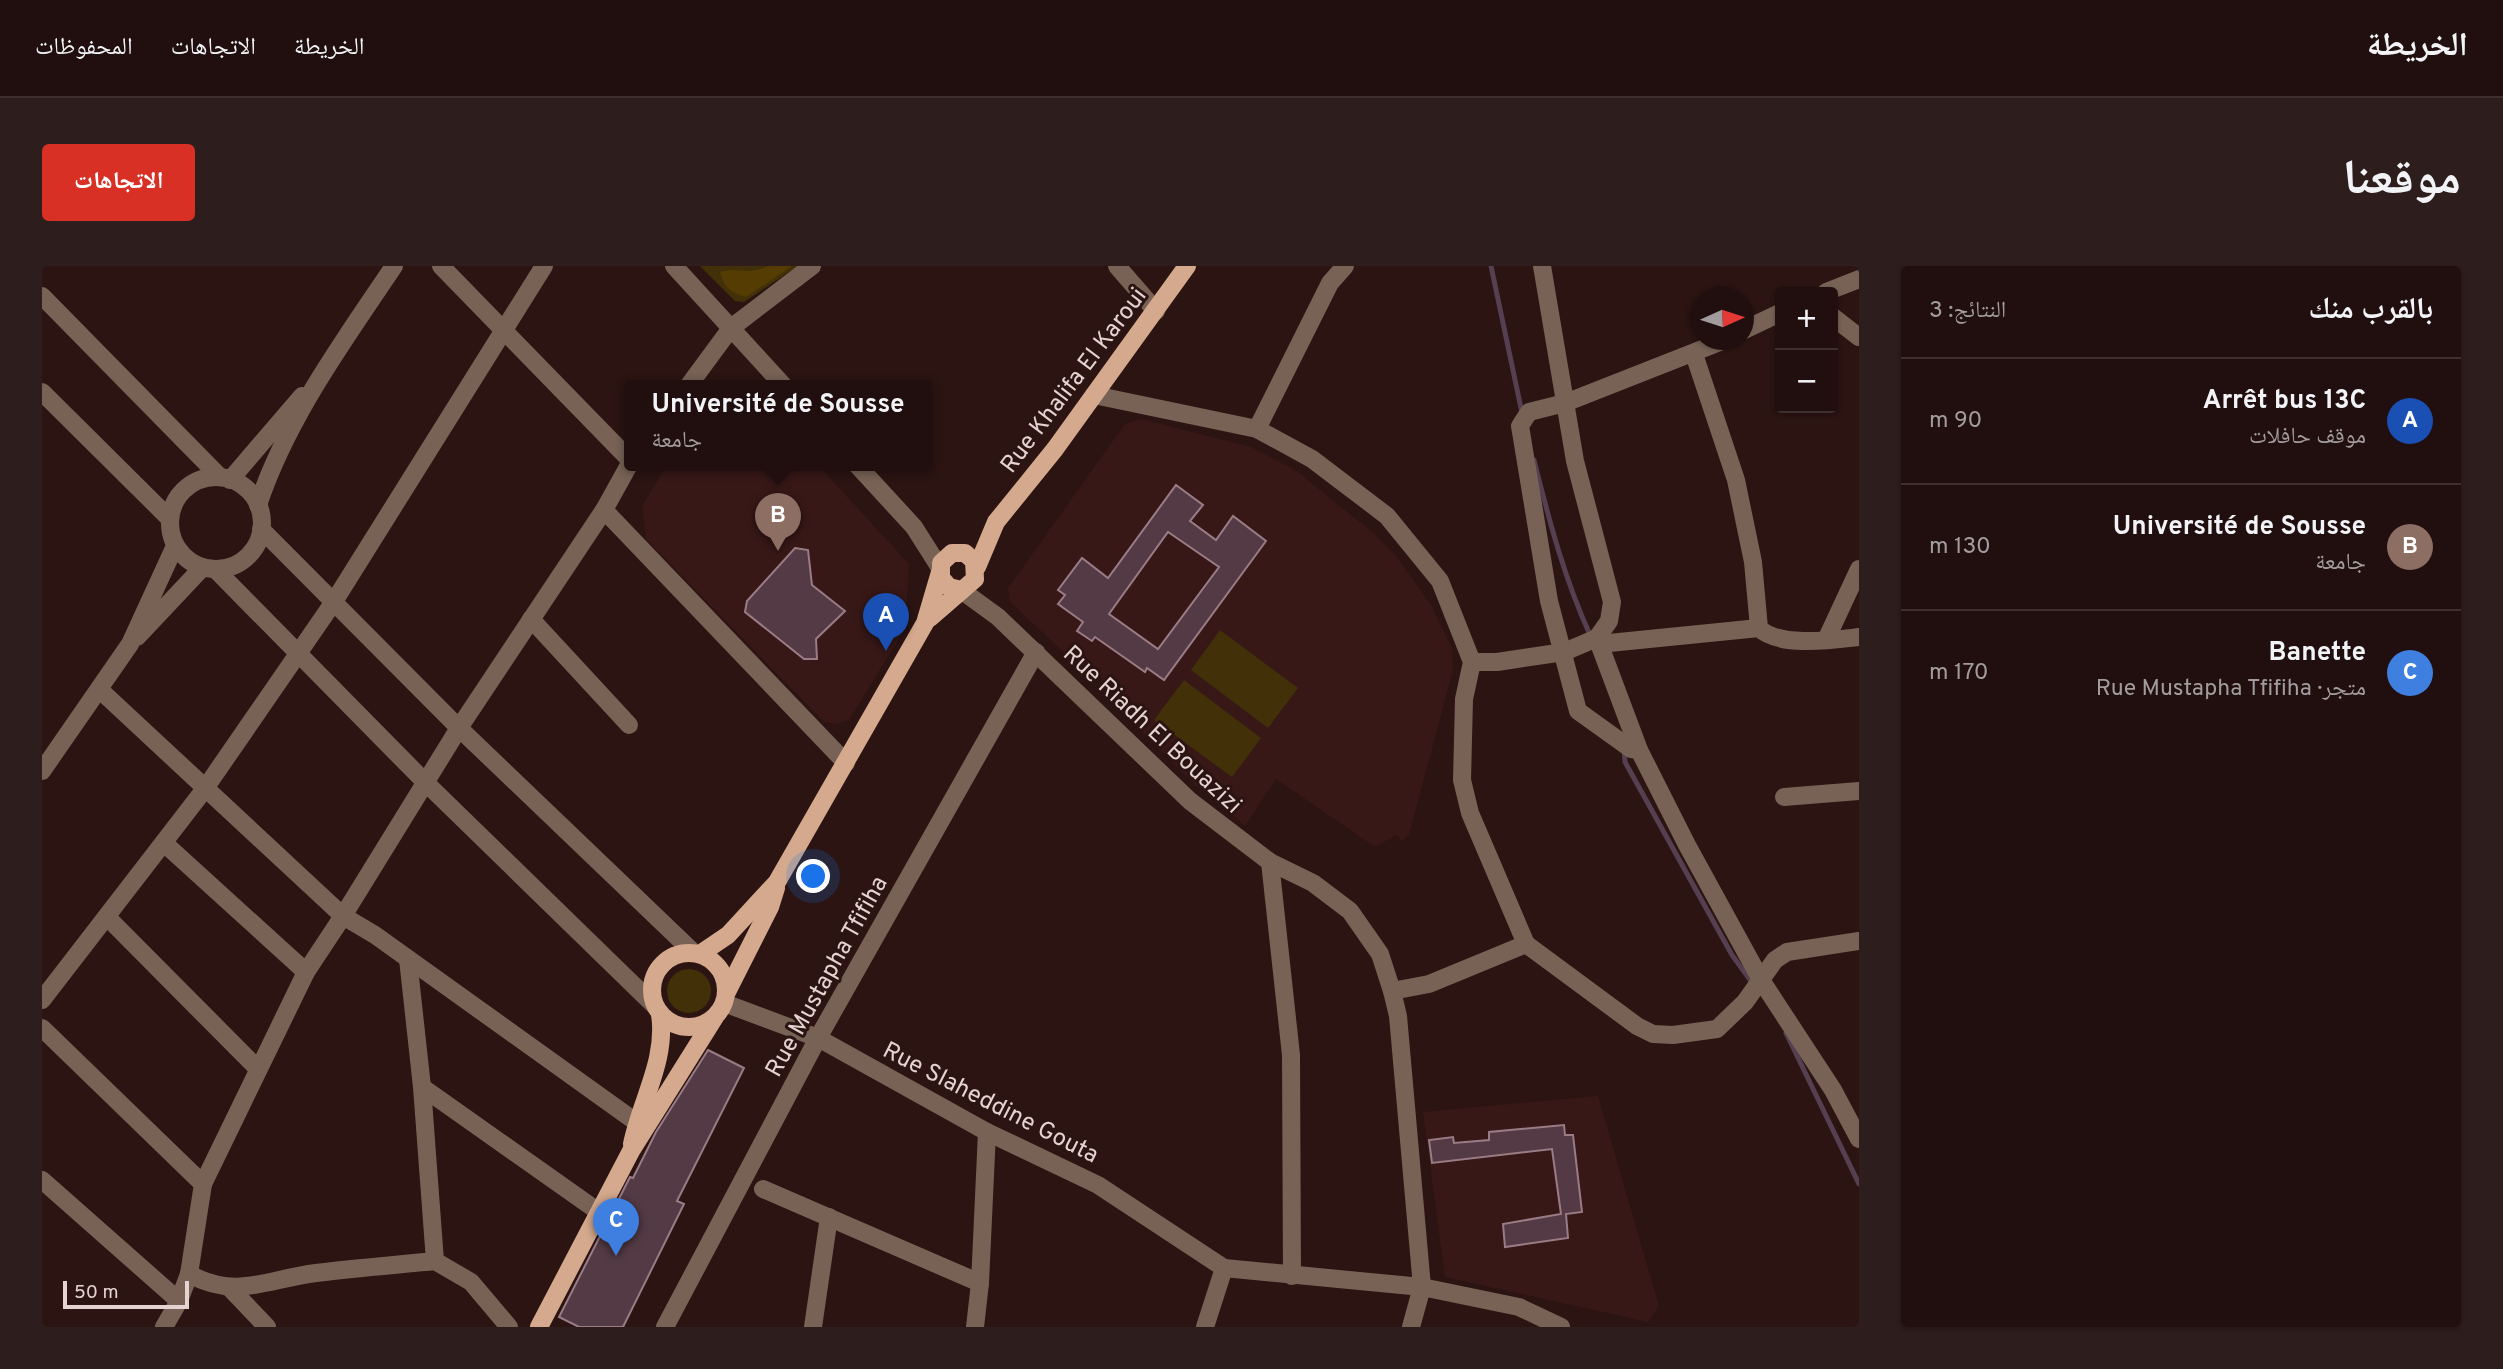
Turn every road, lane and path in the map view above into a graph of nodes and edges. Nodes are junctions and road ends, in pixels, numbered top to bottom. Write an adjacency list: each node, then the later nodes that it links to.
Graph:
1 (394, 266): 22 (street)
2 (441, 266): 18 (street)
3 (544, 266): 18 (street)
4 (674, 266): 17 (street)
5 (812, 266): 17 (street)
6 (1116, 266): 13 (street)
7 (1187, 266): 13 (main road, Rue Khalifa El Karoui)
8 (1345, 266): 28 (street)
9 (1542, 266): 27 (street)
10 (1859, 279): 11 (street)
11 (1838, 287)
12 (42, 296): 32 (street)
13 (1156, 311): 26 (main road, Rue Khalifa El Karoui)
14 (1775, 315): 16 (street)
15 (1838, 321): 19 (street)
16 (1754, 325)
17 (731, 328): 23 (street); 24 (street)
18 (506, 330): 29 (street); 46 (street)
19 (1859, 337)
20 (1703, 350): 21 (street)
21 (1694, 354): 27 (street); 50 (street)
22 (321, 375): 32 (street); 33 (street)
23 (693, 380)
24 (778, 380)
25 (42, 392): 35 (street)
26 (1094, 396): 28 (street); 36 (main road, Rue Khalifa El Karoui)
27 (1565, 404): 53 (street); 56 (street)
28 (1257, 429): 58 (street)
29 (624, 454)
30 (626, 471): 34 (street)
31 (863, 471): 37 (street)
32 (225, 478): 33 (street); 35 (street)
33 (258, 505): 38 (street)
34 (604, 510): 48 (street); 63 (street)
35 (170, 519): 39 (street)
36 (996, 522): 40 (main road, Rue Khalifa El Karoui); 44 (main road, Rue Khalifa El Karoui)
37 (914, 527): 40 (street); 43 (street)
38 (261, 528): 41 (street); 46 (street)
39 (175, 546): 41 (street); 54 (street)
40 (953, 552): 43 (main road); 44 (main road)
41 (209, 569): 54 (street); 57 (street)
42 (1859, 569): 52 (street)
43 (940, 570): 45 (main road); 49 (main road)
44 (977, 570): 45 (main road); 47 (street, Rue Riadh El Bouazizi)
45 (961, 590): 47 (street, Rue Riadh El Bouazizi); 49 (main road)
46 (335, 600): 57 (street); 61 (street)
47 (998, 617): 55 (street, Rue Riadh El Bouazizi)
48 (531, 619): 60 (street); 61 (street)
49 (925, 624): 63 (main road)
50 (1759, 628): 52 (street); 53 (street)
51 (1859, 637): 52 (street)
52 (1826, 640)
53 (1598, 641): 56 (street); 62 (street)
54 (130, 644): 59 (street)
55 (1035, 652): 70 (street, Rue Riadh El Bouazizi); 85 (street, Rue Mustapha Tfifiha)
56 (1564, 652): 58 (street); 62 (street)
57 (298, 653): 65 (street); 66 (street)
58 (1472, 662): 75 (street)
59 (100, 690): 64 (street); 66 (street)
60 (629, 725)
61 (459, 728): 65 (street); 76 (street)
62 (1639, 750): 79 (street)
63 (846, 763): 71 (main road)
64 (42, 771)
65 (425, 782): 72 (street); 83 (street)
66 (204, 790): 69 (street); 72 (street)
67 (1859, 791): 68 (street)
68 (1784, 797)
69 (164, 843): 73 (street); 78 (street)
70 (1270, 862): 80 (street, Rue Riadh El Bouazizi); 100 (street)
71 (777, 882): 76 (main road); 82 (main road)
72 (343, 916): 77 (street); 78 (street)
73 (107, 917): 81 (street); 86 (street)
74 (1859, 941): 79 (street)
75 (1526, 944): 79 (street); 80 (street)
76 (696, 953): 82 (main road); 83 (main road)
77 (408, 958): 87 (street); 88 (street)
78 (306, 972): 86 (street)
79 (1761, 980): 90 (street)
80 (1392, 991): 103 (street, Rue Riadh El Bouazizi)
81 (42, 1000)
82 (722, 1004): 83 (main road); 85 (street, Rue Slaheddine Gouta); 91 (main road)
83 (657, 1010): 88 (main road)
84 (42, 1028): 93 (street)
85 (818, 1038): 89 (street, Rue Slaheddine Gouta); 109 (street, Rue Mustapha Tfifiha)
86 (257, 1068): 93 (street)
87 (422, 1087): 95 (street); 97 (street)
88 (636, 1122): 91 (main road)
89 (987, 1132): 98 (street, Rue Slaheddine Gouta); 101 (street)
90 (1859, 1139)
91 (631, 1151): 95 (main road)
92 (42, 1180): 104 (street)
93 (204, 1184): 99 (street)
94 (763, 1189): 96 (street)
95 (599, 1212): 108 (main road)
96 (829, 1217): 101 (street); 110 (street)
97 (435, 1261): 102 (street); 107 (street)
98 (1224, 1268): 100 (street); 112 (street)
99 (189, 1274): 102 (street); 104 (street)
100 (1292, 1276): 103 (street)
101 (980, 1283): 111 (street)
102 (229, 1287): 106 (street)
103 (1422, 1287): 113 (street); 114 (street)
104 (179, 1301): 105 (street)
105 (164, 1327)
106 (267, 1327)
107 (509, 1327)
108 (538, 1327)
109 (666, 1327)
110 (813, 1327)
111 (975, 1327)
112 (1205, 1327)
113 (1411, 1327)
114 (1560, 1327)

